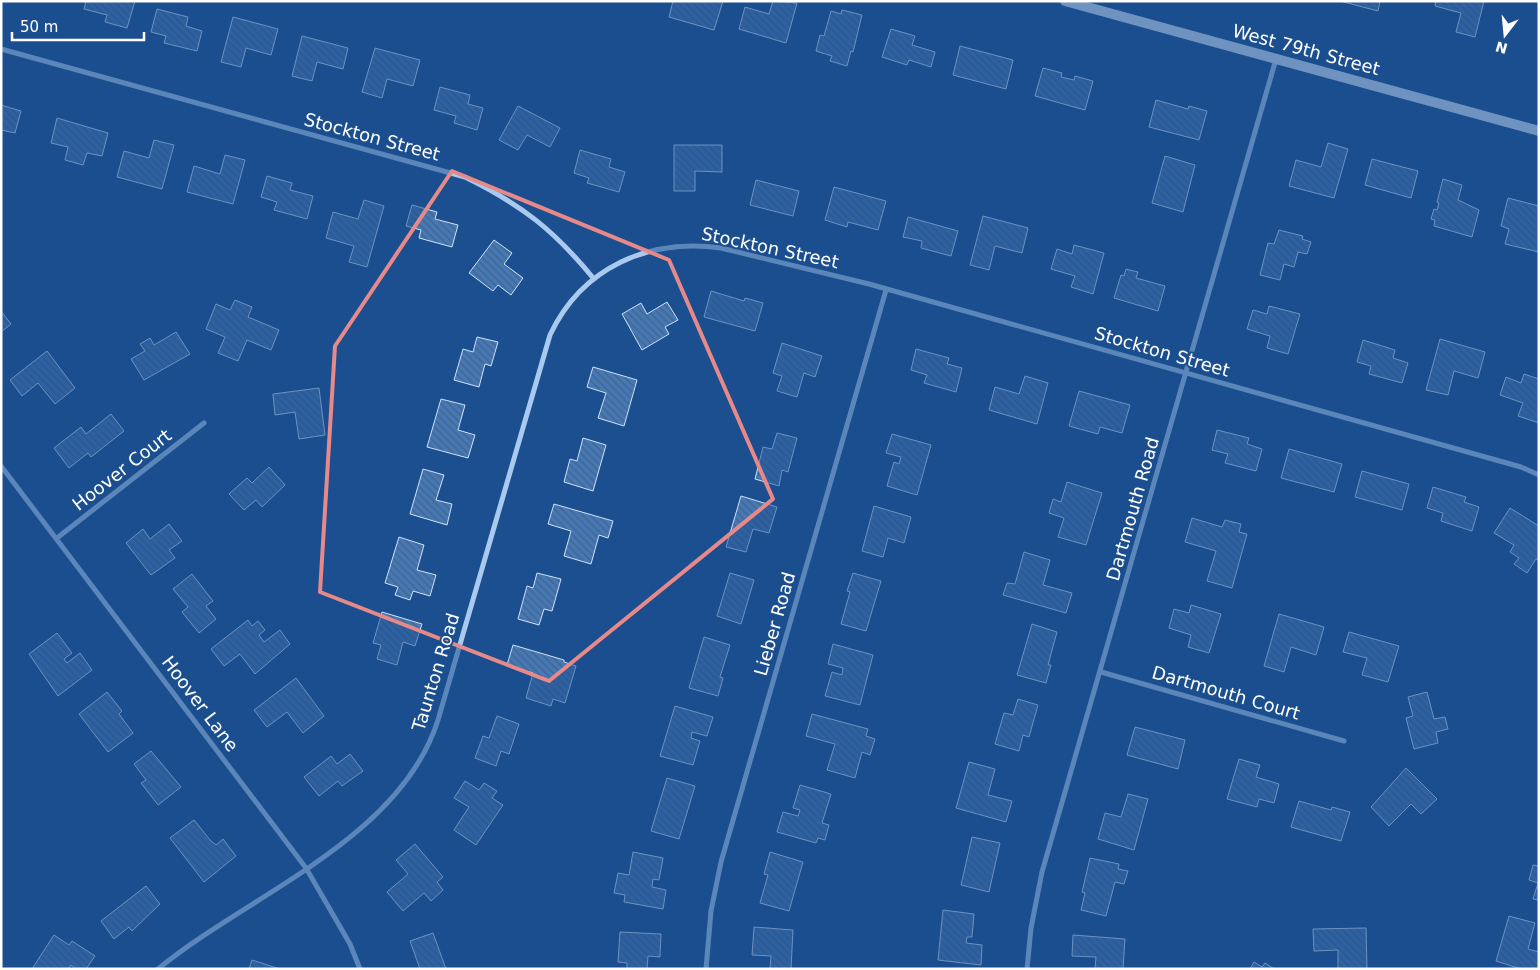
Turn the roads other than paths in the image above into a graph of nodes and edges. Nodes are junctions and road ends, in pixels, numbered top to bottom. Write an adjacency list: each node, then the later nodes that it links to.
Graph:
1 (1065, 1): 2 (main road, West 79th Street)
2 (1095, 5): 4 (main road, West 79th Street)
3 (1, 49): 6 (street, Stockton Street)
4 (1276, 59): 5 (main road, West 79th Street); 8 (street, Dartmouth Road)
5 (1539, 131)
6 (594, 279): 7 (street, Stockton Street); 15 (street, Taunton Road)
7 (886, 290): 8 (street, Stockton Street); 18 (street, Lieber Road)
8 (1187, 373): 11 (street, Stockton Street); 13 (street, Dartmouth Road)
9 (204, 424): 12 (street, Hoover Court)
10 (1, 466): 12 (street, Hoover Lane)
11 (1539, 475)
12 (57, 538): 15 (street, Hoover Lane)
13 (1101, 672): 14 (street, Dartmouth Court); 19 (street, Dartmouth Road)
14 (1344, 741)
15 (306, 868): 16 (street, Taunton Road); 17 (street, Hoover Lane)
16 (158, 969)
17 (360, 969)
18 (706, 969)
19 (1027, 969)

